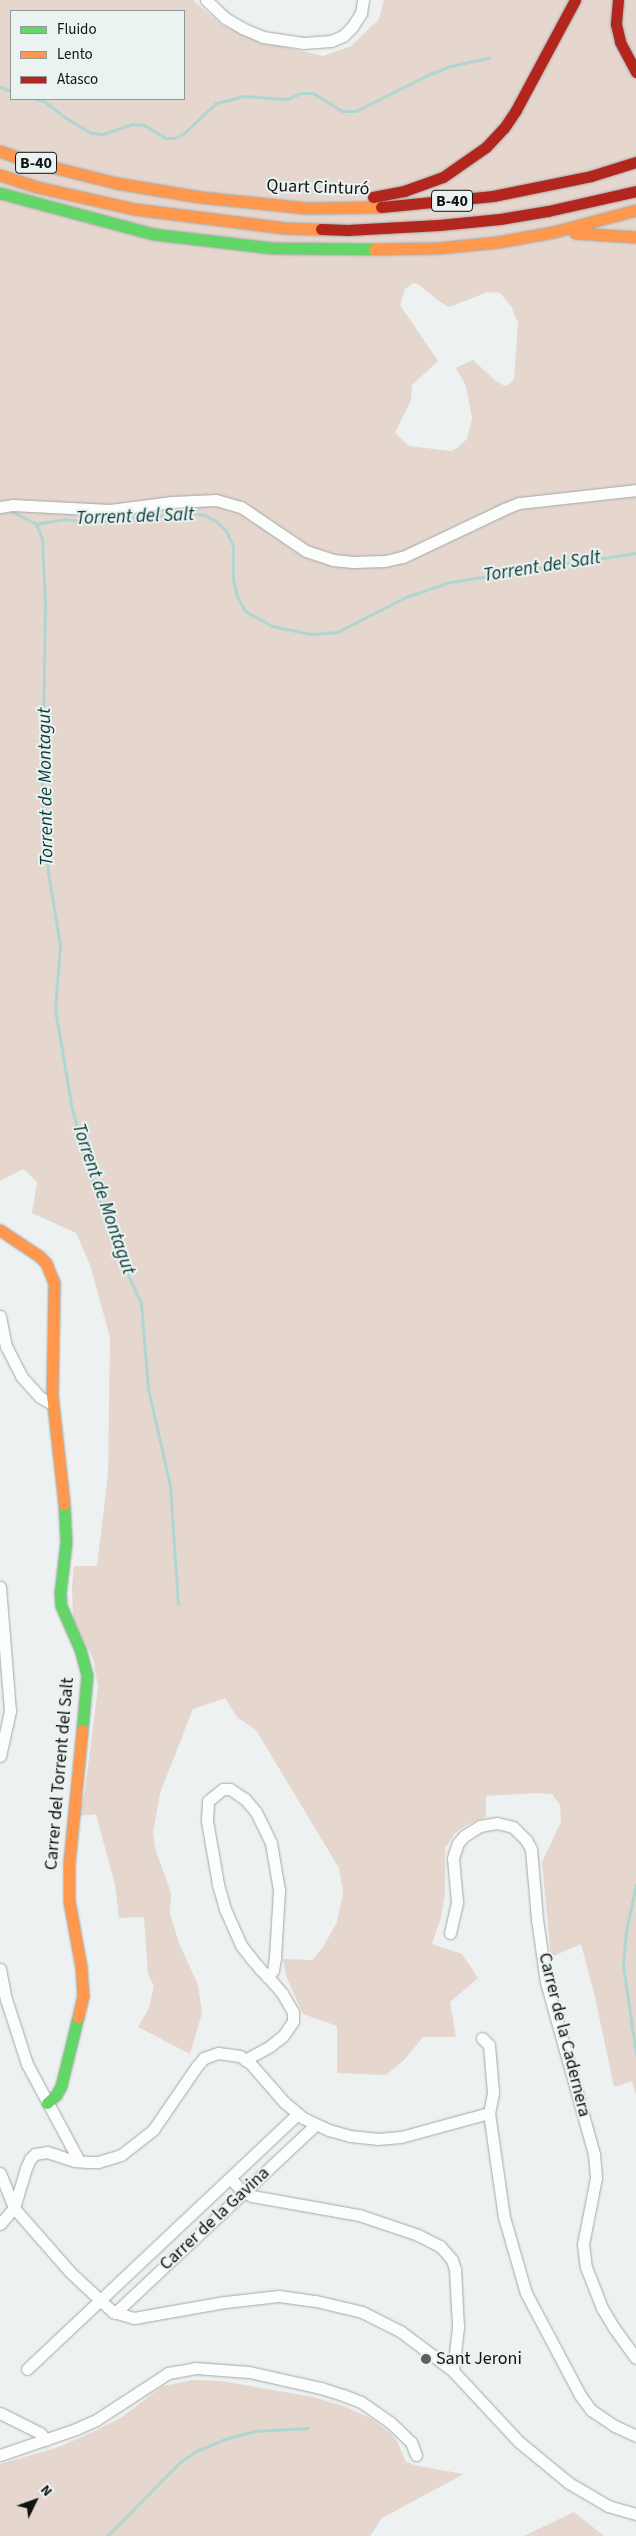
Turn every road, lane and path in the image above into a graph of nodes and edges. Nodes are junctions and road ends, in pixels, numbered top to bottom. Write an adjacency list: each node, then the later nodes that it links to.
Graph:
1 (206, 0): 2 (street)
2 (364, 0)
3 (575, 0): 11 (main road)
4 (618, 0): 5 (main road)
5 (636, 72)
6 (0, 151): 11 (main road, Quart Cinturó / B-40)
7 (636, 162): 11 (main road, Quart Cinturó / B-40)
8 (0, 175): 9 (main road, B-40)
9 (636, 191)
10 (0, 193): 13 (main road)
11 (265, 203)
12 (636, 210): 13 (main road)
13 (553, 232): 14 (main road)
14 (636, 237)
15 (636, 490): 16 (street)
16 (0, 507)
17 (0, 1230): 19 (main road, Carrer del Torrent del Salt)
18 (0, 1316): 19 (street)
19 (52, 1404): 27 (main road, Carrer del Torrent del Salt)
20 (0, 1587): 21 (street)
21 (0, 1756)
22 (450, 1933): 39 (street, Carrer de la Cadernera)
23 (0, 1969): 27 (street)
24 (268, 1978): 24 (street); 26 (street)
25 (482, 2038): 28 (street)
26 (245, 2060): 29 (street); 31 (street)
27 (47, 2103): 31 (street)
28 (489, 2113): 30 (street); 43 (street)
29 (298, 2114): 30 (street); 33 (street, Carrer de la Gavina)
30 (315, 2125): 34 (street, Carrer de la Gavina)
31 (79, 2161): 35 (street)
32 (0, 2173): 35 (street)
33 (231, 2179): 34 (street); 37 (street, Carrer de la Gavina)
34 (243, 2192): 38 (street, Carrer de la Gavina); 41 (street)
35 (14, 2208): 36 (street); 37 (street)
36 (0, 2224)
37 (98, 2301): 38 (street); 40 (street, Carrer de la Gavina)
38 (115, 2314): 41 (street)
39 (636, 2358)
40 (27, 2369)
41 (453, 2371): 47 (street)
42 (0, 2413): 44 (street)
43 (636, 2436)
44 (46, 2440): 45 (street); 46 (street)
45 (416, 2454)
46 (0, 2455)
47 (636, 2514)

